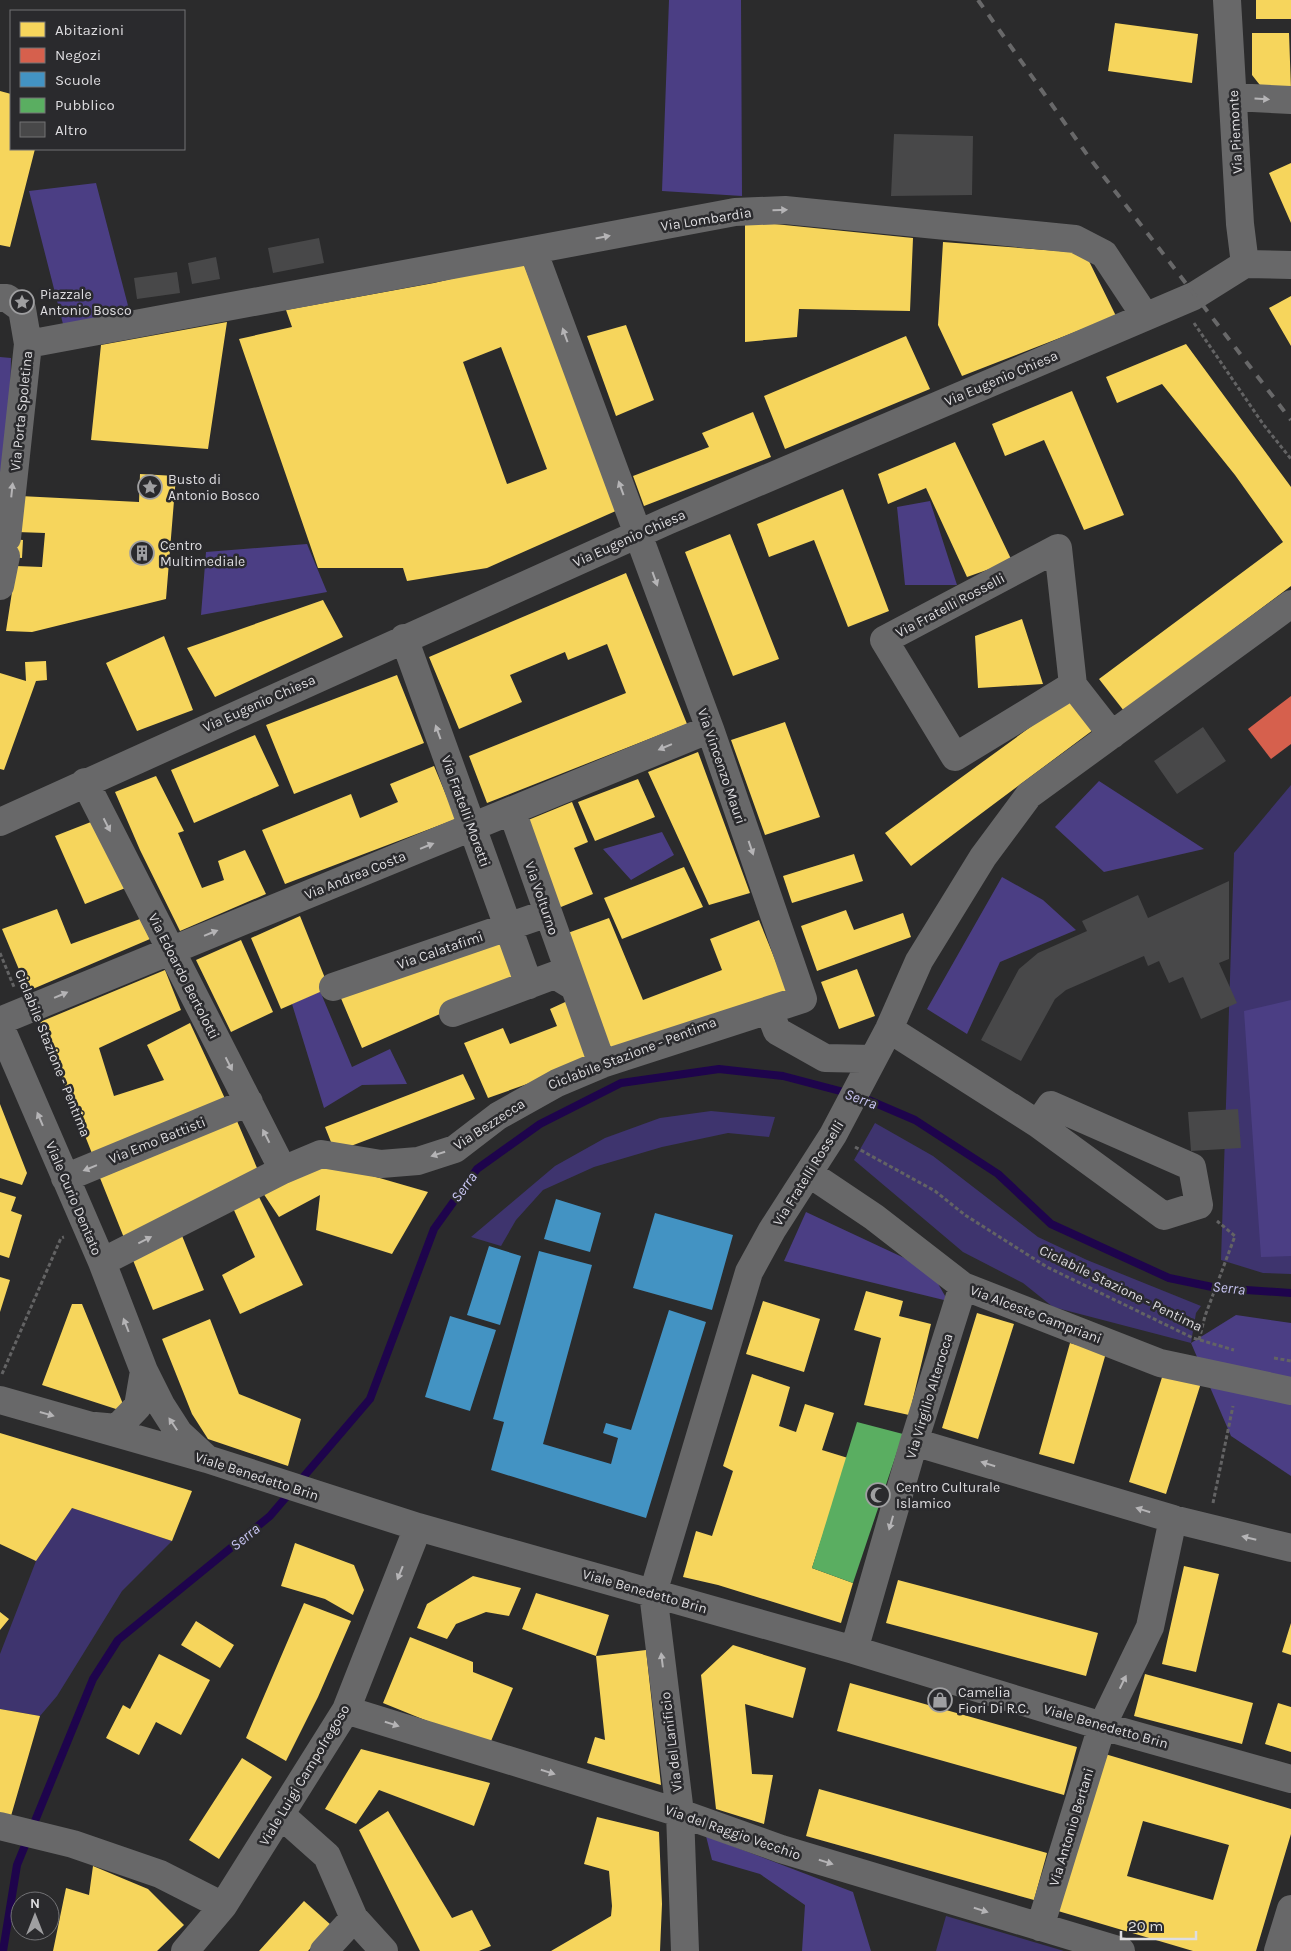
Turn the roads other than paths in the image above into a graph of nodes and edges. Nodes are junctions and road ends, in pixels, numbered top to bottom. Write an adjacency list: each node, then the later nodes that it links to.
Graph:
1 (1227, 0): 2 (street, Via Piemonte)
2 (1233, 97): 3 (street, one-way to 3); 5 (street, Via Piemonte)
3 (1291, 100)
4 (533, 250): 8 (street, Via Lombardia, one-way to 8); 9 (street, Via Lombardia); 10 (street, one-way to 4)
5 (1245, 264): 6 (street); 8 (street, Via Eugenio Chiesa)
6 (1291, 265)
7 (0, 298): 9 (street)
8 (1145, 316): 10 (street, Via Eugenio Chiesa)
9 (28, 344): 11 (street, Via Porta Spoletina, one-way to 9)
10 (638, 533): 13 (street, Via Eugenio Chiesa); 15 (street, Via Vincenzo Mauri, one-way to 15)
11 (0, 586)
12 (1291, 604): 16 (street, Via Fratelli Rosselli)
13 (404, 638): 17 (street, Via Eugenio Chiesa); 20 (street, Via Fratelli Moretti, one-way to 13)
14 (1073, 685): 14 (street, Via Fratelli Rosselli); 16 (street)
15 (710, 729): 18 (street, Via Andrea Costa, one-way to 18); 27 (street, Via Vincenzo Mauri, one-way to 27)
16 (1112, 734): 32 (street, Via Fratelli Rosselli)
17 (85, 782): 19 (street, Via Eugenio Chiesa); 23 (street, Via Edoardo Bertolotti, one-way to 23)
18 (512, 811): 20 (street, Via Andrea Costa); 21 (street, Via Volturno)
19 (4, 817)
20 (472, 827): 22 (street, Via Fratelli Moretti); 23 (street, Via Andrea Costa, one-way to 20)
21 (548, 913): 22 (street, Via Calatafimi); 25 (street, Via Volturno)
22 (508, 927): 24 (street, Via Fratelli Moretti); 26 (street, Via Calatafimi)
23 (170, 950): 30 (street, Via Andrea Costa, one-way to 23); 35 (street, Via Edoardo Bertolotti, one-way to 35)
24 (529, 985): 25 (street); 29 (street)
25 (573, 986): 33 (street, Via Volturno)
26 (333, 987)
27 (803, 999): 28 (street, Via Bezzecca)
28 (769, 1010): 33 (street, Via Bezzecca); 34 (street)
29 (453, 1013)
30 (12, 1016)
31 (0, 1026): 39 (street, Viale Curio Dentato, one-way to 31)
32 (888, 1029): 34 (street, Via Fratelli Rosselli); 36 (street)
33 (602, 1064): 37 (street, Via Bezzecca, one-way to 37)
34 (869, 1068): 38 (street, Via Fratelli Rosselli)
35 (249, 1102): 37 (street, Via Edoardo Bertolotti, one-way to 35); 39 (street, Via Emo Battisti, one-way to 39)
36 (1038, 1124): 36 (street)
37 (283, 1170): 40 (street, Via Bezzecca, one-way to 37)
38 (810, 1174): 41 (street, Via Alceste Campriani); 51 (street, Via Fratelli Rosselli)
39 (65, 1178): 40 (street, Viale Curio Dentato)
40 (102, 1262): 42 (street, Viale Curio Dentato, one-way to 40)
41 (963, 1286): 43 (street, Via Alceste Campriani); 46 (street, Via Virgilio Alterocca)
42 (144, 1371): 45 (street); 47 (street, Viale Curio Dentato, one-way to 42)
43 (1291, 1391)
44 (0, 1400): 45 (street, Viale Benedetto Brin, one-way to 45)
45 (88, 1426): 47 (street, Viale Benedetto Brin)
46 (914, 1442): 48 (street, one-way to 46); 52 (street, Via Virgilio Alterocca, one-way to 52)
47 (207, 1459): 49 (street, Viale Benedetto Brin)
48 (1173, 1519): 50 (street, one-way to 48); 54 (street, Via Antonio Bertani, one-way to 48)
49 (418, 1527): 51 (street, Viale Benedetto Brin); 53 (street, Viale Luigi Campofregoso, one-way to 53)
50 (1291, 1548)
51 (654, 1594): 52 (street, Viale Benedetto Brin); 56 (street, Via del Lanificio, one-way to 51)
52 (854, 1650): 54 (street, Viale Benedetto Brin)
53 (346, 1710): 56 (street, Via del Raggio Vecchio, one-way to 56); 57 (street, Viale Luigi Campofregoso)
54 (1102, 1726): 55 (street, Viale Benedetto Brin); 62 (street, Via Antonio Bertani)
55 (1291, 1780)
56 (680, 1813): 62 (street, Via del Raggio Vecchio, one-way to 62); 66 (street, Via del Lanificio)
57 (281, 1815): 59 (street, Viale Luigi Campofregoso); 61 (street)
58 (0, 1826): 59 (street)
59 (223, 1906): 63 (street, Viale Luigi Campofregoso)
60 (1291, 1909): 68 (street)
61 (354, 1918): 64 (street); 65 (street)
62 (1040, 1928): 67 (street, Via del Raggio Vecchio)
63 (185, 1951)
64 (324, 1951)
65 (384, 1951)
66 (685, 1951)
67 (1121, 1951)
68 (1278, 1951)

